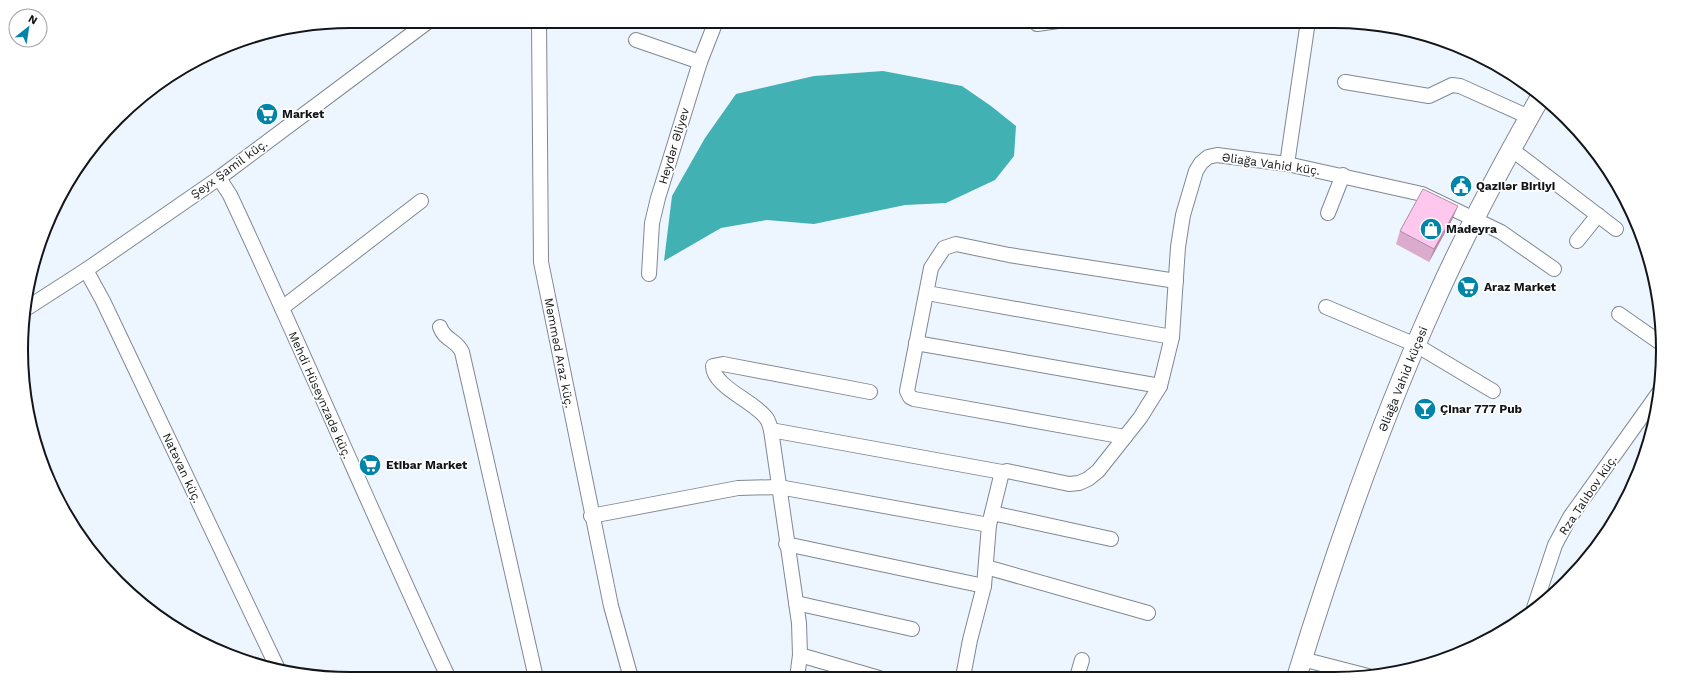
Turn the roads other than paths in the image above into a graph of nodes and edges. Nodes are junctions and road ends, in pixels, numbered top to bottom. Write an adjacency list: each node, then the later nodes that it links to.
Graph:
1 (420, 28): 13 (street, Şeyx Şamil küç.)
2 (539, 28): 42 (street, Məmməd Araz küç.)
3 (713, 28): 6 (street, Heydər Əliyev)
4 (1307, 28): 11 (street)
5 (636, 40): 6 (street)
6 (700, 62): 22 (street, Heydər Əliyev)
7 (1345, 82): 9 (street)
8 (1538, 102): 9 (main road, Əliağa Vahid küçəsi)
9 (1529, 118): 10 (main road, Əliağa Vahid küçəsi)
10 (1511, 149): 16 (street); 17 (main road, Əliağa Vahid küçəsi)
11 (1287, 164): 12 (street, Əliağa Vahid küç.); 23 (street, Əliağa Vahid küç.)
12 (1343, 175): 15 (street); 17 (street, Əliağa Vahid küç.)
13 (219, 178): 21 (street, Şeyx Şamil küç.); 27 (street, Mehdi Hüseynzadə küç.)
14 (421, 201): 27 (street)
15 (1328, 213)
16 (1598, 215): 18 (street); 19 (street)
17 (1475, 218): 20 (street, Əliağa Vahid küç.); 33 (main road, Əliağa Vahid küçəsi)
18 (1616, 228)
19 (1578, 241)
20 (1554, 269)
21 (86, 270): 25 (street, Şeyx Şamil küç.); 54 (street, Natəvan küç.)
22 (649, 274)
23 (1176, 281): 24 (street); 30 (street, Əliağa Vahid küç.)
24 (927, 293): 30 (street); 32 (street)
25 (31, 305)
26 (1326, 307): 33 (street)
27 (282, 308): 56 (street, Mehdi Hüseynzadə küç.)
28 (1619, 314): 31 (street)
29 (440, 327): 57 (street)
30 (1172, 338): 34 (street, Əliağa Vahid küç.)
31 (1655, 339)
32 (916, 343): 34 (street); 39 (street)
33 (1416, 346): 35 (street); 55 (main road, Əliağa Vahid küçəsi)
34 (1160, 386): 39 (street, Əliağa Vahid küç.)
35 (1493, 391)
36 (870, 392): 38 (street)
37 (1651, 403): 48 (street, Rza Talıbov küç.)
38 (771, 430): 40 (street, Əliağa Vahid küç.); 41 (street)
39 (1125, 437): 40 (street, Əliağa Vahid küç.)
40 (1002, 472): 43 (street)
41 (779, 487): 42 (street); 43 (street); 45 (street)
42 (591, 516): 58 (street, Məmməd Araz küç.)
43 (990, 519): 44 (street); 46 (street)
44 (1111, 539)
45 (786, 544): 47 (street); 49 (street)
46 (986, 566): 47 (street); 50 (street)
47 (984, 586): 61 (street)
48 (1537, 599)
49 (796, 603): 51 (street); 52 (street)
50 (1148, 613)
51 (912, 628)
52 (800, 655): 59 (street); 60 (street)
53 (1082, 660): 62 (street)
54 (275, 663)
55 (1299, 668): 63 (street)
56 (446, 672)
57 (535, 672)
58 (629, 672)
59 (798, 672)
60 (858, 672)
61 (964, 672)
62 (1078, 672)
63 (1334, 672)

